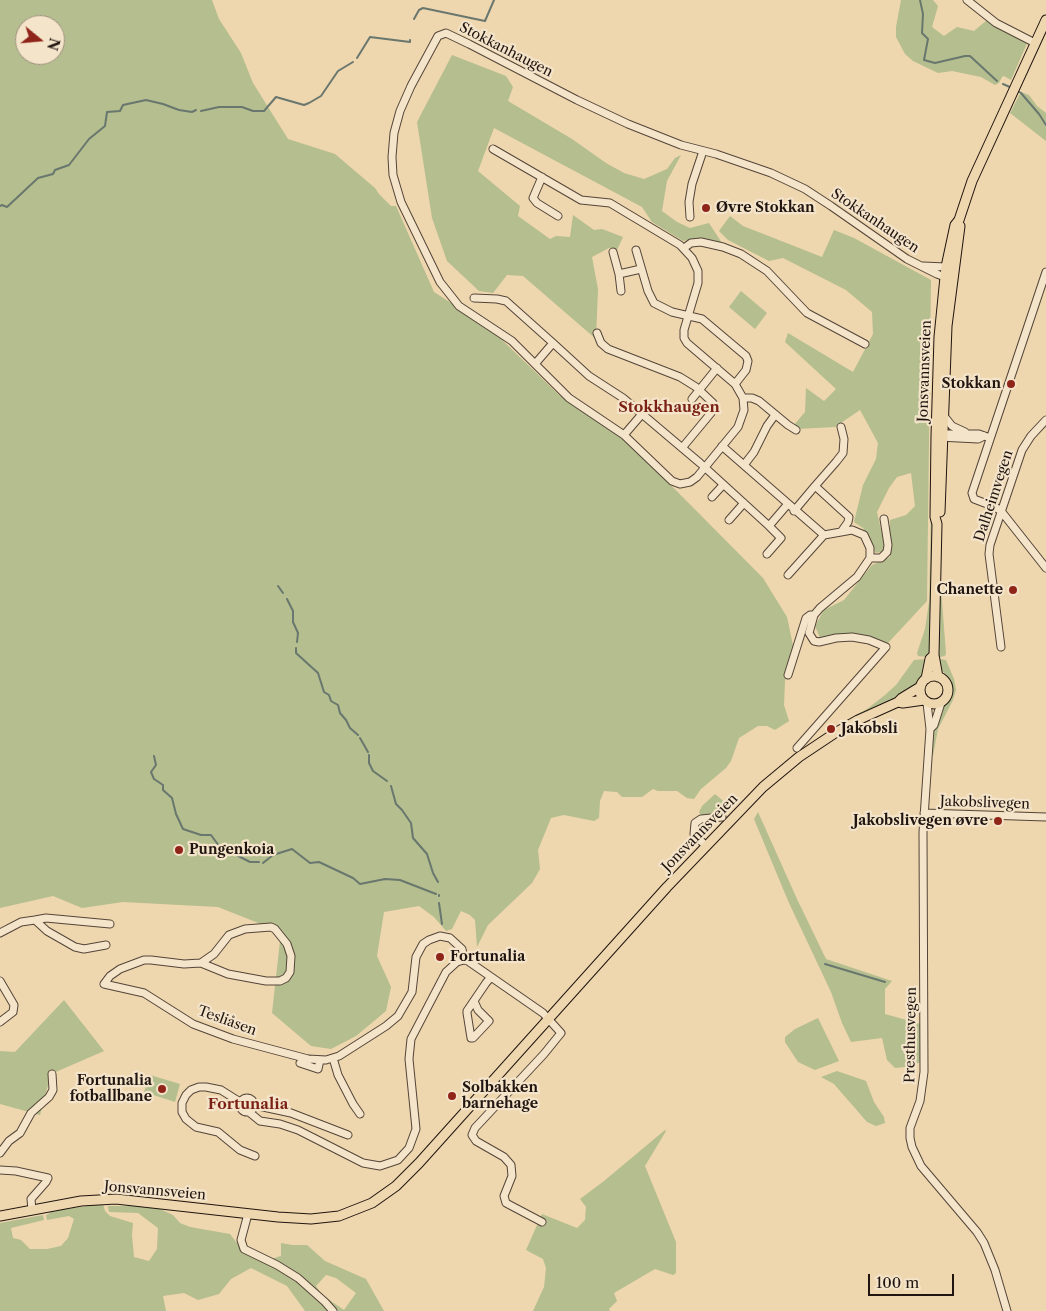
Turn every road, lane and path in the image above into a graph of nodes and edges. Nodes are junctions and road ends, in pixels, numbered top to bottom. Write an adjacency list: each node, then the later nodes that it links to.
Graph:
1 (967, 0): 3 (street)
2 (1046, 20): 3 (main road, Jonsvannsveien)
3 (1036, 43): 14 (main road, Jonsvannsveien)
4 (492, 149): 6 (street)
5 (703, 151): 8 (street); 14 (street, Stokkanhaugen); 22 (street, Stokkanhaugen)
6 (542, 177): 7 (street); 9 (street)
7 (558, 216)
8 (690, 216)
9 (684, 248): 18 (street); 21 (street)
10 (636, 250): 12 (street)
11 (613, 252): 15 (street)
12 (641, 269): 15 (street); 18 (street)
13 (1046, 272): 37 (street)
14 (948, 273): 30 (main road, Jonsvannsveien); 36 (main road, Jonsvannsveien)
15 (619, 274): 16 (street)
16 (621, 290)
17 (474, 298): 20 (street)
18 (688, 317): 23 (street); 24 (street)
19 (597, 332): 25 (street)
20 (553, 343): 22 (street); 28 (street)
21 (866, 344)
22 (535, 364): 35 (street, Stokkanhaugen)
23 (717, 368): 24 (street); 25 (street)
24 (735, 384): 26 (street)
25 (699, 389): 27 (street); 39 (street)
26 (743, 398): 29 (street); 38 (street, Stokkanhaugen)
27 (692, 399)
28 (642, 414): 35 (street); 39 (street)
29 (775, 415): 33 (street); 40 (street)
30 (944, 416): 34 (street); 36 (main road, Jonsvannsveien)
31 (1046, 420): 48 (street, Dalheimvegen)
32 (841, 427): 43 (street)
33 (796, 430)
34 (967, 434): 36 (street); 37 (street)
35 (624, 435): 41 (street, Stokkanhaugen)
36 (941, 436): 37 (street); 60 (main road, Jonsvannsveien)
37 (987, 437): 48 (street)
38 (722, 446): 40 (street); 41 (street, Stokkanhaugen)
39 (682, 448): 41 (street)
40 (744, 465): 46 (street)
41 (705, 467): 42 (street)
42 (723, 485): 44 (street); 45 (street)
43 (815, 486): 47 (street); 52 (street)
44 (712, 497)
45 (744, 503): 49 (street); 51 (street)
46 (787, 504): 47 (street); 51 (street)
47 (794, 510): 53 (street)
48 (1001, 511): 56 (street); 59 (street, Dalheimvegen)
49 (729, 520)
50 (884, 520): 55 (street)
51 (769, 526): 54 (street)
52 (840, 532): 53 (street); 55 (street)
53 (824, 535): 57 (street)
54 (767, 554)
55 (870, 558): 58 (street)
56 (1046, 568)
57 (788, 575)
58 (814, 615): 61 (street); 69 (street)
59 (1001, 647)
60 (934, 655): 62 (main road, Jonsvannsveien); 63 (main road, Jonsvannsveien)
61 (788, 675)
62 (938, 677): 63 (main road); 67 (main road)
63 (926, 679): 64 (main road)
64 (920, 687): 65 (main road); 66 (main road, Jonsvannsveien)
65 (926, 701): 66 (main road, Jonsvannsveien); 67 (main road); 68 (street, Presthusvegen)
66 (898, 702): 73 (main road, Jonsvannsveien)
67 (941, 703): 68 (street, Presthusvegen)
68 (930, 729): 70 (street, Presthusvegen)
69 (797, 748)
70 (924, 813): 72 (street, Jakobslivegen); 102 (street, Presthusvegen)
71 (722, 817): 73 (street)
72 (1046, 817)
73 (706, 846): 83 (main road, Jonsvannsveien)
74 (35, 920): 75 (street); 76 (street); 77 (street)
75 (110, 924)
76 (0, 933)
77 (106, 945)
78 (464, 960): 80 (street); 85 (street, Tesliåsen); 91 (street)
79 (202, 962): 79 (street); 86 (street, Tesliåsen)
80 (491, 976): 82 (street); 83 (street)
81 (0, 980): 84 (street)
82 (474, 1001): 82 (street)
83 (549, 1018): 98 (main road, Jonsvannsveien); 100 (street)
84 (0, 1022)
85 (333, 1058): 86 (street, Tesliåsen); 92 (street)
86 (320, 1060): 87 (street, Tesliåsen)
87 (300, 1063)
88 (52, 1074): 94 (street)
89 (240, 1102): 90 (street); 91 (street); 95 (street)
90 (254, 1105): 91 (street); 93 (street)
91 (249, 1112)
92 (360, 1114)
93 (348, 1135)
94 (0, 1153)
95 (255, 1156)
96 (0, 1170): 97 (street)
97 (32, 1210): 98 (main road, Jonsvannsveien); 99 (main road, Jonsvannsveien)
98 (248, 1214): 101 (street)
99 (0, 1216)
100 (542, 1222)
101 (333, 1311)
102 (1007, 1311)

